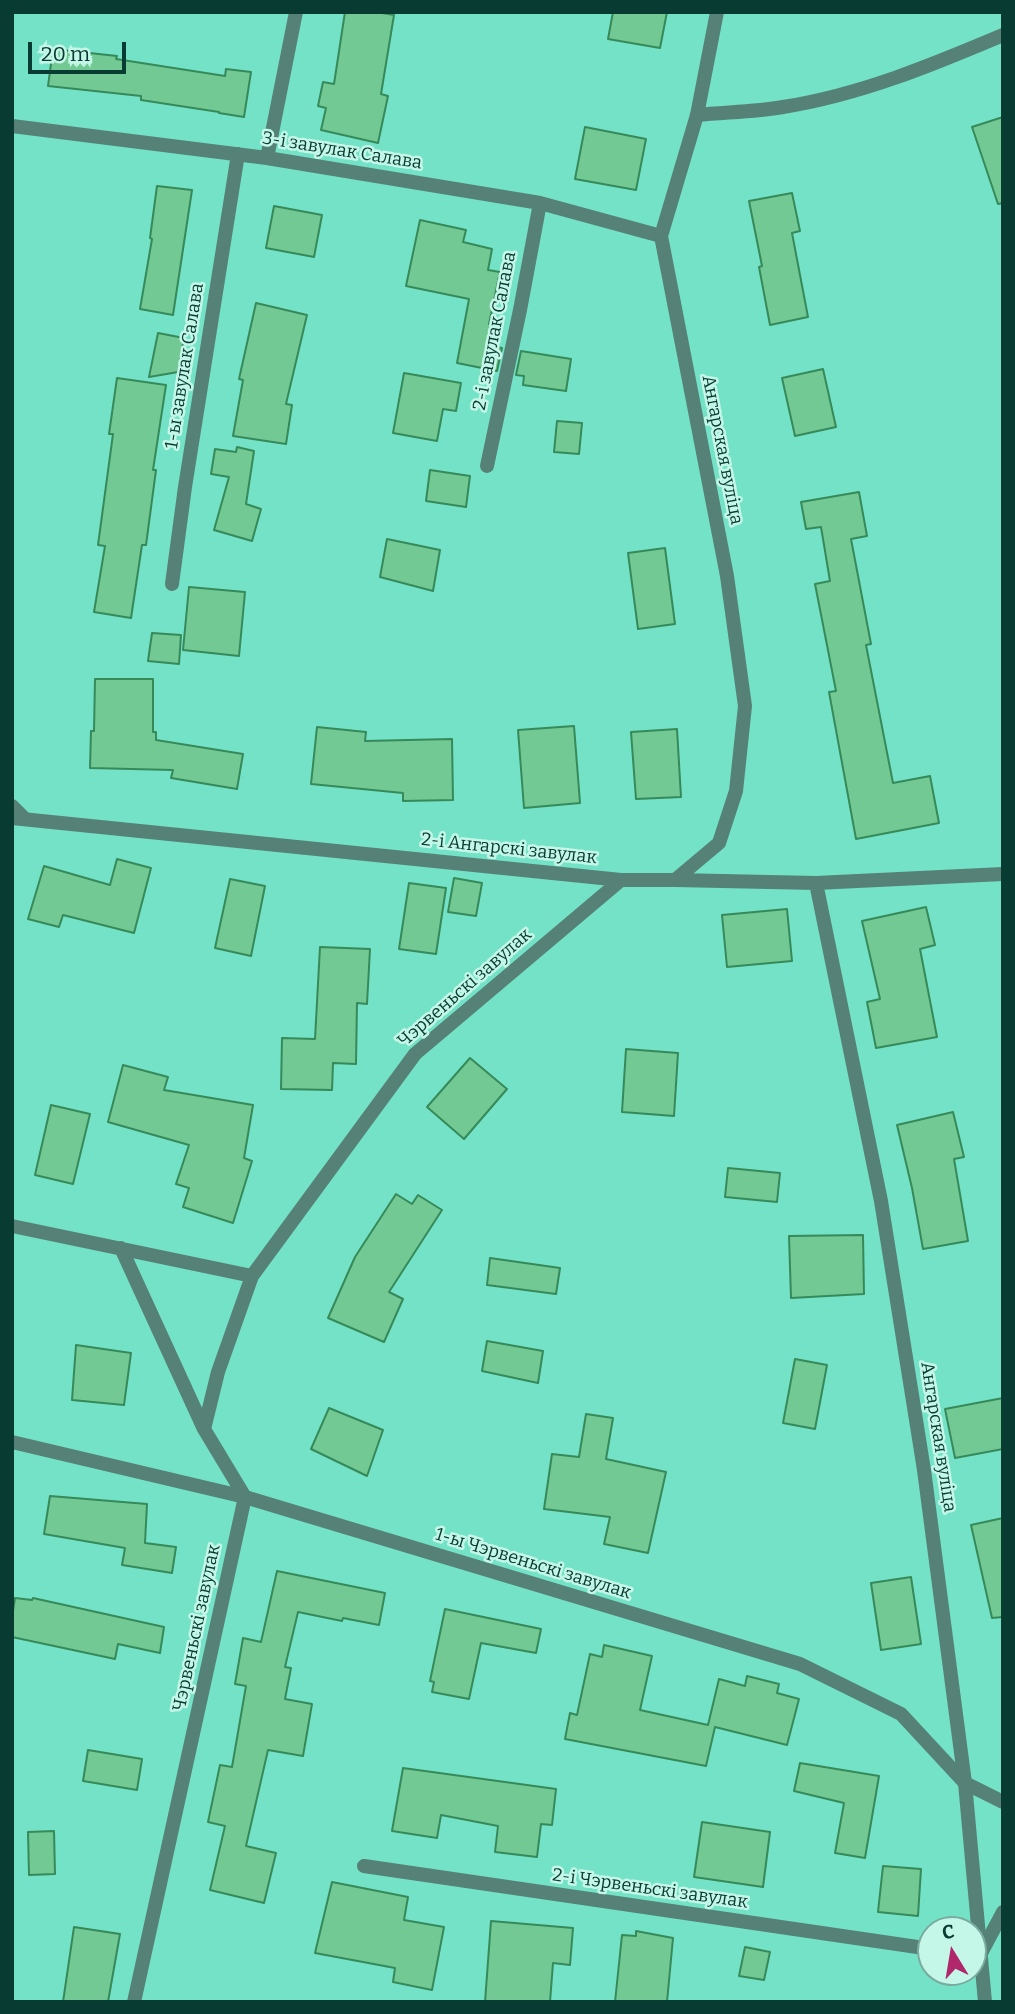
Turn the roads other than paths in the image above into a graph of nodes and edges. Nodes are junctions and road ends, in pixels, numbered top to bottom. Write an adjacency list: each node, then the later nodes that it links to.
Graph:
1 (296, 12): 7 (street)
2 (717, 12): 4 (street, Ангарская вуліца)
3 (1003, 35): 4 (street)
4 (698, 115): 9 (street, Ангарская вуліца)
5 (12, 126): 6 (street, 3-і завулак Салава)
6 (238, 154): 7 (street, 3-і завулак Салава); 11 (street, 1-ы завулак Салава)
7 (267, 158): 8 (street, 3-і завулак Салава)
8 (540, 204): 9 (street, 3-і завулак Салава); 10 (street, 2-і завулак Салава)
9 (661, 236): 16 (street, Ангарская вуліца)
10 (487, 466)
11 (172, 584)
12 (12, 806): 13 (street)
13 (18, 819): 15 (street, 2-і Ангарскі завулак)
14 (1003, 874): 17 (street, 2-і Ангарскі завулак)
15 (621, 880): 16 (street, 2-і Ангарскі завулак); 20 (street, Чэрвеньскі завулак)
16 (675, 880): 17 (street, 2-і Ангарскі завулак)
17 (816, 883): 24 (street, Ангарская вуліца)
18 (12, 1226): 19 (street)
19 (121, 1248): 20 (street); 21 (street)
20 (252, 1276): 21 (street, Чэрвеньскі завулак)
21 (204, 1429): 23 (street)
22 (12, 1442): 23 (street, 1-ы Чэрвеньскі завулак)
23 (245, 1497): 24 (street, 1-ы Чэрвеньскі завулак); 31 (street, Чэрвеньскі завулак)
24 (965, 1783): 25 (street, 1-ы Чэрвеньскі завулак); 28 (street, Ангарская вуліца)
25 (1003, 1802)
26 (364, 1866): 30 (street, 2-і Чэрвеньскі завулак)
27 (1003, 1912): 29 (street)
28 (973, 1916)
29 (987, 1938)
30 (917, 1947)
31 (134, 2002)

